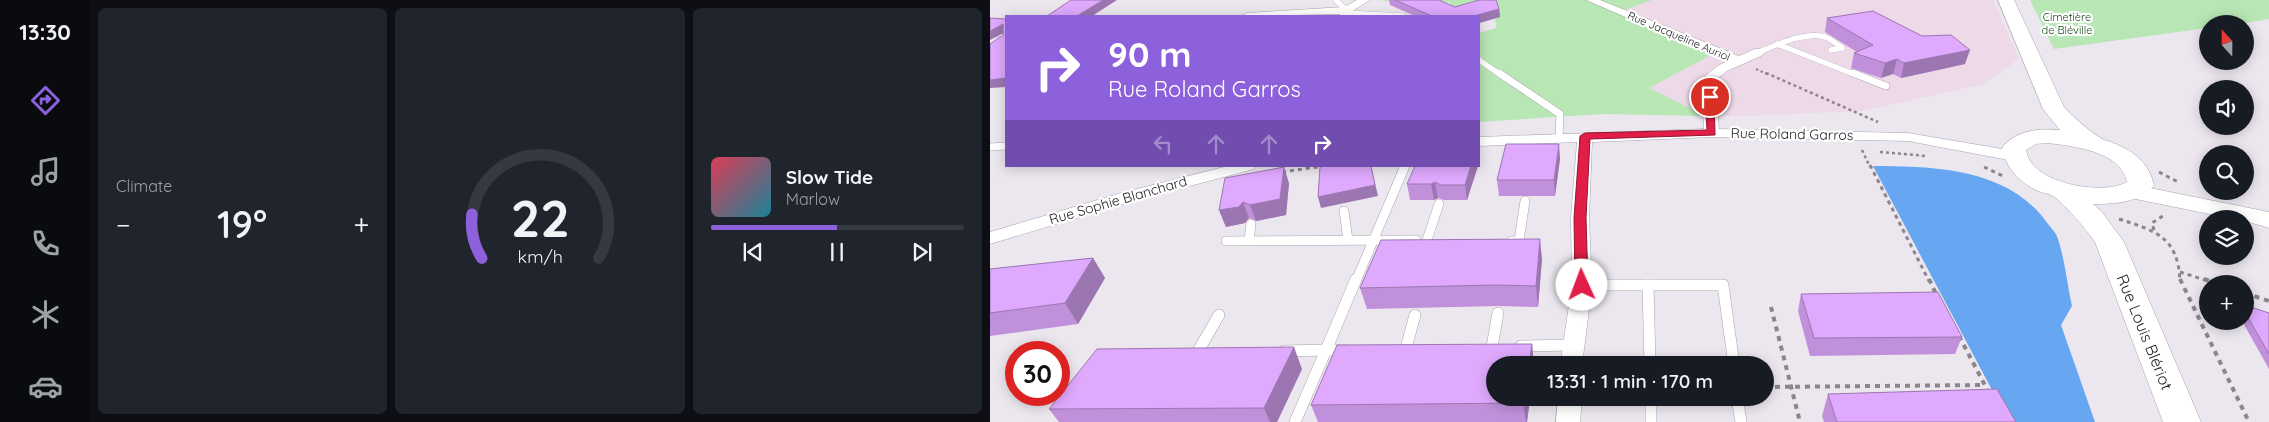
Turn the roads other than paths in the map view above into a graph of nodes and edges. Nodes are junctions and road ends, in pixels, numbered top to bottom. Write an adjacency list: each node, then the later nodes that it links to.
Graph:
1 (1336, 0): 5 (lane)
2 (1365, 0): 5 (street)
3 (1591, 0): 16 (street, Rue Jacqueline Auriol)
4 (2006, 0): 18 (main road)
5 (1345, 13): 6 (street); 7 (lane)
6 (1280, 15)
7 (1384, 15)
8 (990, 33): 9 (street)
9 (1005, 35)
10 (1005, 36): 12 (street)
11 (1777, 44): 13 (lane); 14 (lane); 17 (lane)
12 (990, 48)
13 (1832, 50)
14 (1759, 52): 16 (street, Rue Jacqueline Auriol)
15 (1480, 61): 22 (lane)
16 (1739, 62): 19 (street, Rue Jacqueline Auriol)
17 (1886, 86)
18 (2054, 109): 21 (main road); 24 (main road)
19 (1712, 133): 20 (street, Rue Roland Garros); 27 (street, Rue Roland Garros)
20 (1585, 136): 22 (street, Rue Roland Garros); 43 (street)
21 (2047, 136): 24 (main road); 27 (main road)
22 (1559, 137): 23 (street, Rue Roland Garros)
23 (1480, 141)
24 (2099, 145): 31 (main road)
25 (1005, 146): 26 (lane)
26 (990, 147)
27 (2009, 166): 30 (main road)
28 (1244, 167): 37 (street, Rue Sophie Blanchard)
29 (1405, 167): 40 (lane)
30 (2063, 190): 31 (main road); 31 (main road, Rue Louis Blériot)
31 (2130, 198): 35 (main road); 64 (main road, Rue Louis Blériot)
32 (1524, 200): 41 (lane)
33 (1439, 204): 40 (lane)
34 (1344, 211): 39 (lane)
35 (2269, 220)
36 (1251, 224): 38 (lane)
37 (990, 238)
38 (1249, 240): 39 (lane); 42 (lane)
39 (1348, 240): 40 (lane)
40 (1373, 240): 50 (lane)
41 (1501, 240)
42 (1226, 241)
43 (1582, 285): 44 (lane); 48 (street)
44 (1648, 285): 55 (lane); 56 (lane)
45 (1498, 313): 48 (lane)
46 (1415, 314): 49 (lane)
47 (1219, 315): 53 (lane)
48 (1572, 345): 54 (street)
49 (1406, 348)
50 (1326, 350): 51 (lane); 52 (lane); 60 (lane)
51 (1352, 350)
52 (1276, 351)
53 (1216, 352)
54 (1571, 356)
55 (1650, 356)
56 (1733, 356)
57 (1569, 406): 61 (street)
58 (1651, 406): 62 (lane)
59 (1738, 406): 63 (lane)
60 (1295, 422)
61 (1568, 422)
62 (1652, 422)
63 (1741, 422)
64 (2182, 422)

